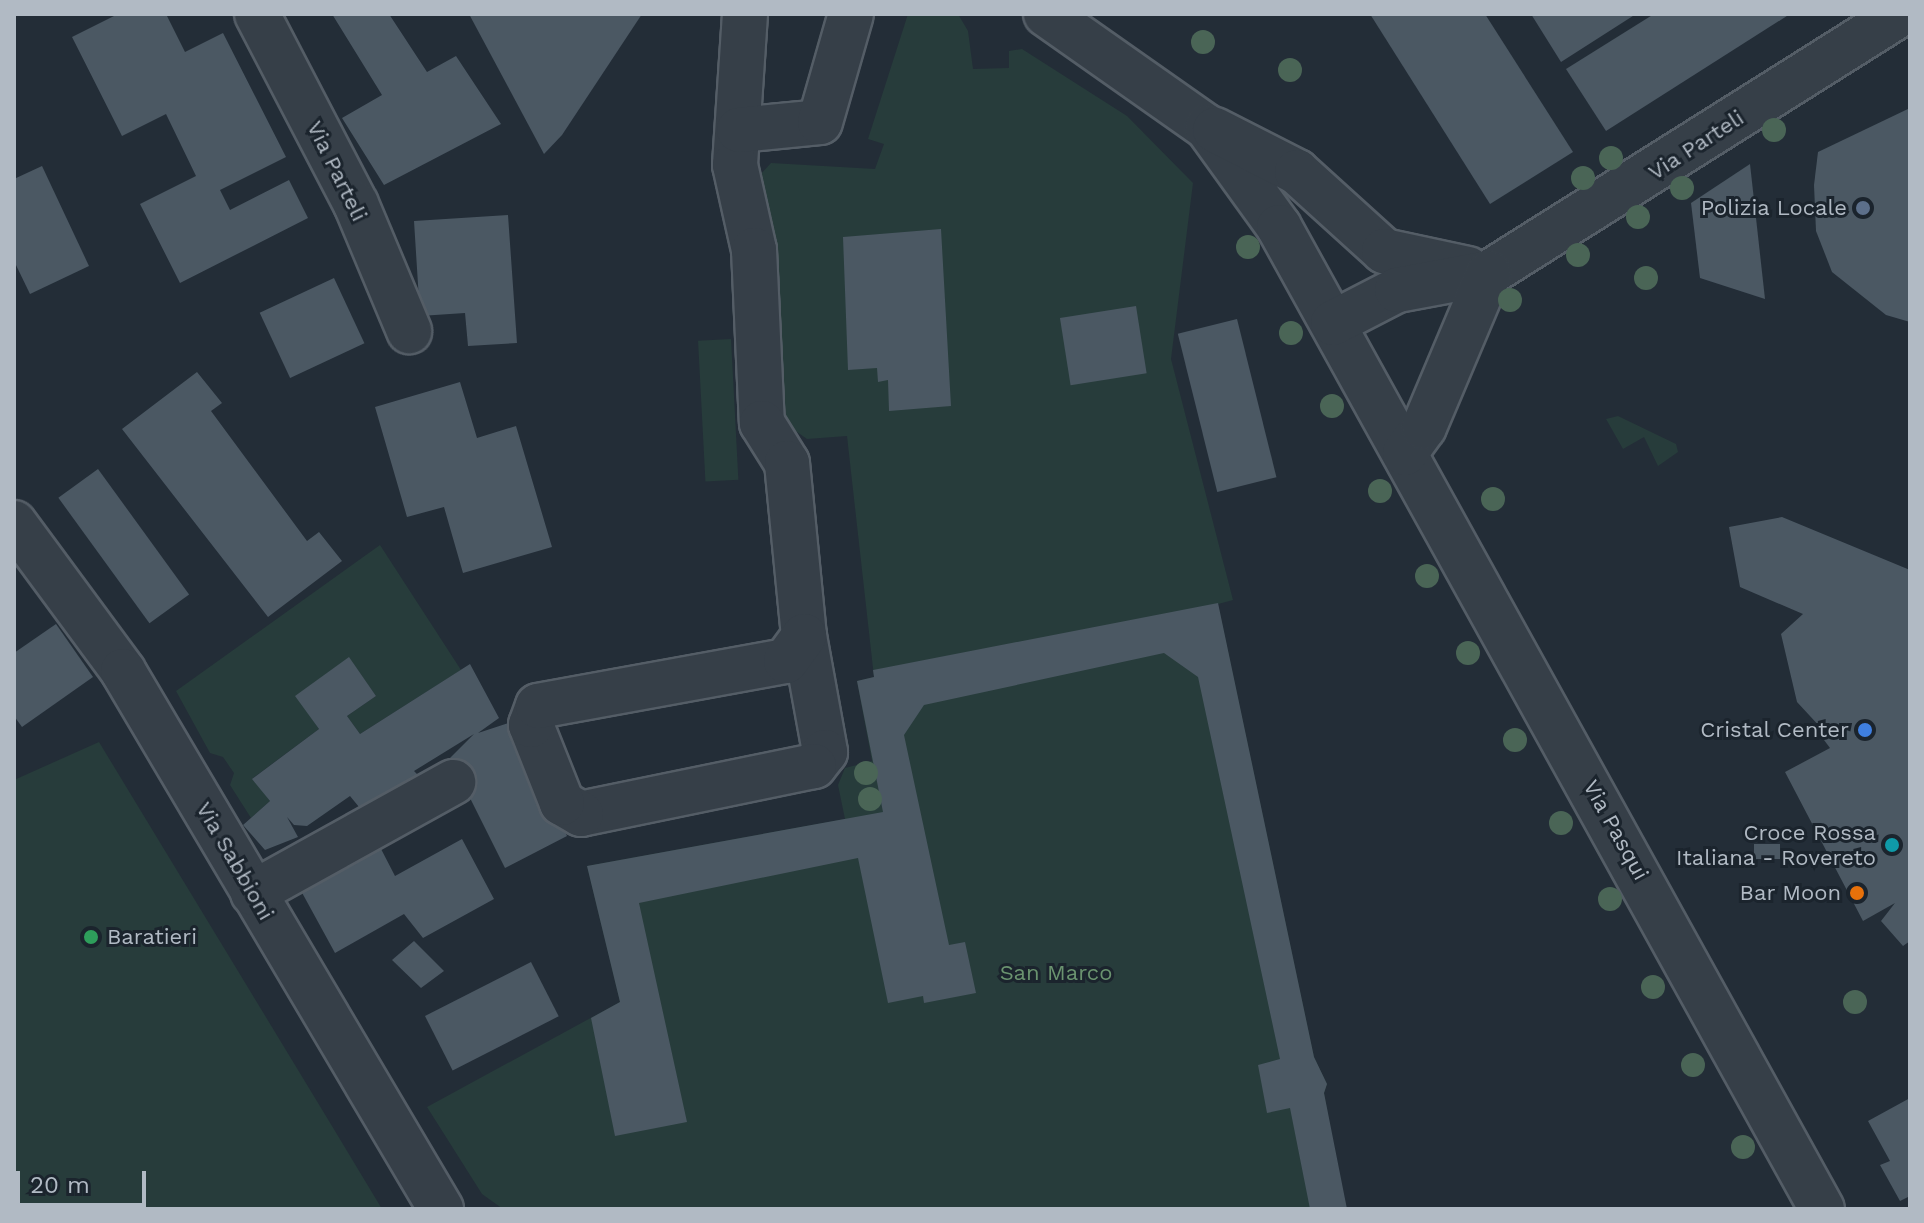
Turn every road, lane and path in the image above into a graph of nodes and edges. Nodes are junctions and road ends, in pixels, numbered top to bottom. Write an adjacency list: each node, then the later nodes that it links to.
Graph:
1 (257, 14): 10 (street, Via Parteli)
2 (745, 14): 7 (street)
3 (851, 14): 7 (street)
4 (1046, 14): 6 (street)
5 (1900, 14): 8 (street, Via Parteli)
6 (1207, 127): 8 (street); 9 (street)
7 (739, 130): 13 (street)
8 (1489, 273): 9 (street, Via Parteli); 11 (street)
9 (1333, 323): 11 (street)
10 (409, 331)
11 (1405, 453): 17 (street, Via Pasqui)
12 (14, 523): 15 (street, Via Sabbioni)
13 (804, 636): 13 (street)
14 (453, 782): 15 (street)
15 (253, 893): 16 (street, Via Sabbioni)
16 (441, 1209)
17 (1822, 1209)

